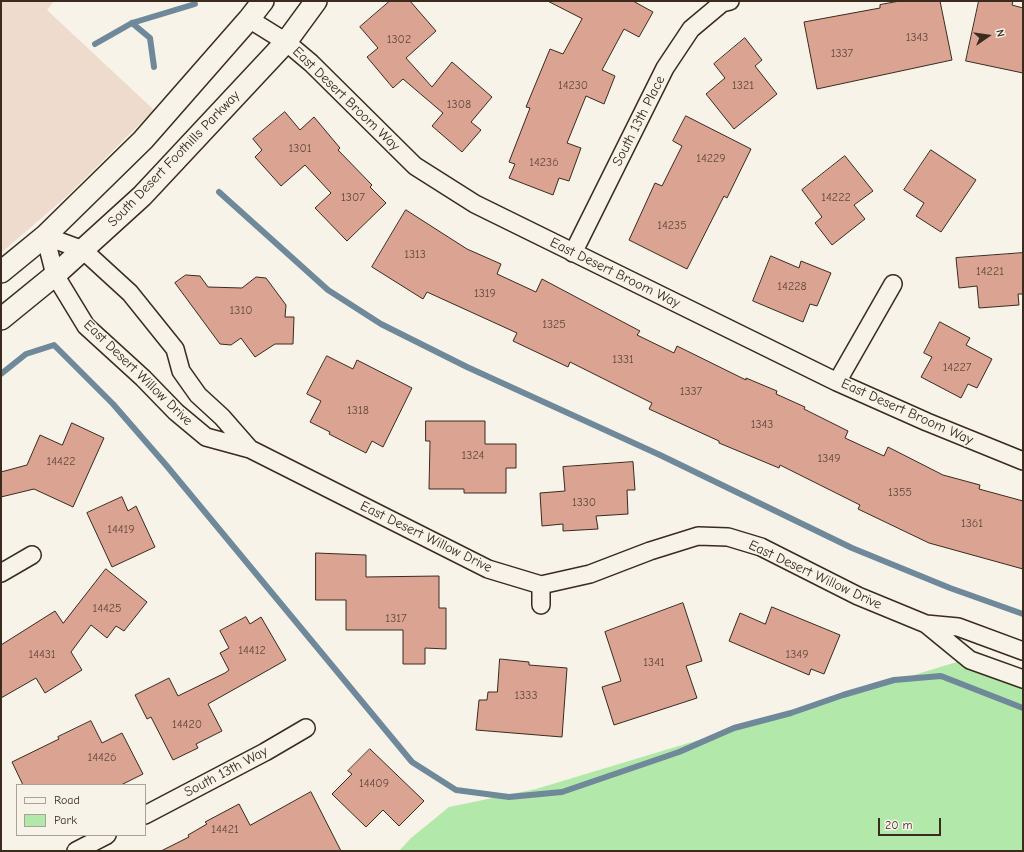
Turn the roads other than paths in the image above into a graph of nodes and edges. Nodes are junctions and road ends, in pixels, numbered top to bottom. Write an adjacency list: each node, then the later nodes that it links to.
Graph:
1 (263, 1): 4 (street)
2 (316, 1): 5 (street, South Desert Foothills Parkway)
3 (726, 2): 8 (street, South 13th Place)
4 (250, 19): 5 (street, East Desert Broom Way); 6 (street)
5 (286, 42): 7 (street, South Desert Foothills Parkway); 8 (street, East Desert Broom Way)
6 (45, 236): 7 (street, East Desert Willow Drive); 9 (street); 10 (street, East Desert Willow Drive)
7 (83, 250): 10 (street, South Desert Foothills Parkway); 14 (street, East Desert Willow Drive)
8 (573, 252): 13 (street, East Desert Broom Way)
9 (1, 272)
10 (55, 275): 12 (street, South Desert Foothills Parkway); 14 (street, East Desert Willow Drive)
11 (893, 284): 13 (street)
12 (1, 319)
13 (837, 382): 15 (street, East Desert Broom Way)
14 (250, 450): 18 (street, East Desert Willow Drive)
15 (1023, 461)
16 (32, 555): 17 (street)
17 (1, 573)
18 (541, 585): 19 (street); 20 (street, East Desert Willow Drive)
19 (541, 605)
20 (926, 624): 21 (street, East Desert Willow Drive); 22 (street, East Desert Willow Drive)
21 (1023, 651)
22 (1023, 679)
23 (306, 728): 24 (street, South 13th Way)
24 (146, 814)
25 (105, 836): 26 (street)
26 (76, 851)

